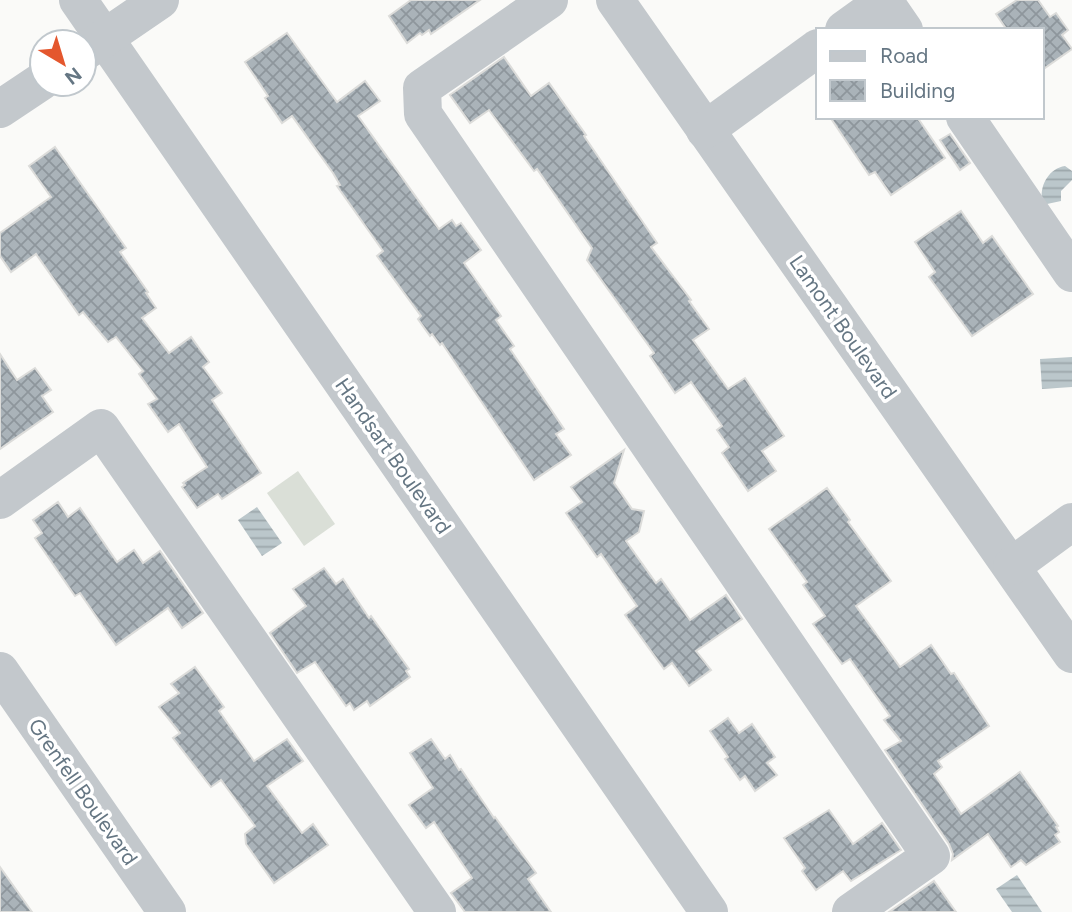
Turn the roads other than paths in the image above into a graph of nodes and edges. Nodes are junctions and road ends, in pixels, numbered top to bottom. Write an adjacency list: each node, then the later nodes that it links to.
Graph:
1 (78, 0): 5 (street, Handsart Boulevard)
2 (160, 0): 8 (street)
3 (549, 0): 24 (street)
4 (615, 0): 14 (street, Lamont Boulevard)
5 (88, 28)
6 (847, 28): 7 (street)
7 (903, 28)
8 (98, 42)
9 (816, 49): 14 (street)
10 (98, 51): 23 (street, Handsart Boulevard)
11 (28, 90): 12 (street)
12 (0, 109)
13 (966, 119): 15 (street)
14 (705, 131): 18 (street, Lamont Boulevard)
15 (1072, 273)
16 (0, 500): 22 (street)
17 (1072, 522): 18 (street)
18 (1012, 566): 19 (street, Lamont Boulevard)
19 (1072, 654)
20 (0, 671): 21 (street, Grenfell Boulevard)
21 (167, 912)
22 (437, 912)
23 (709, 912)
24 (851, 912)

